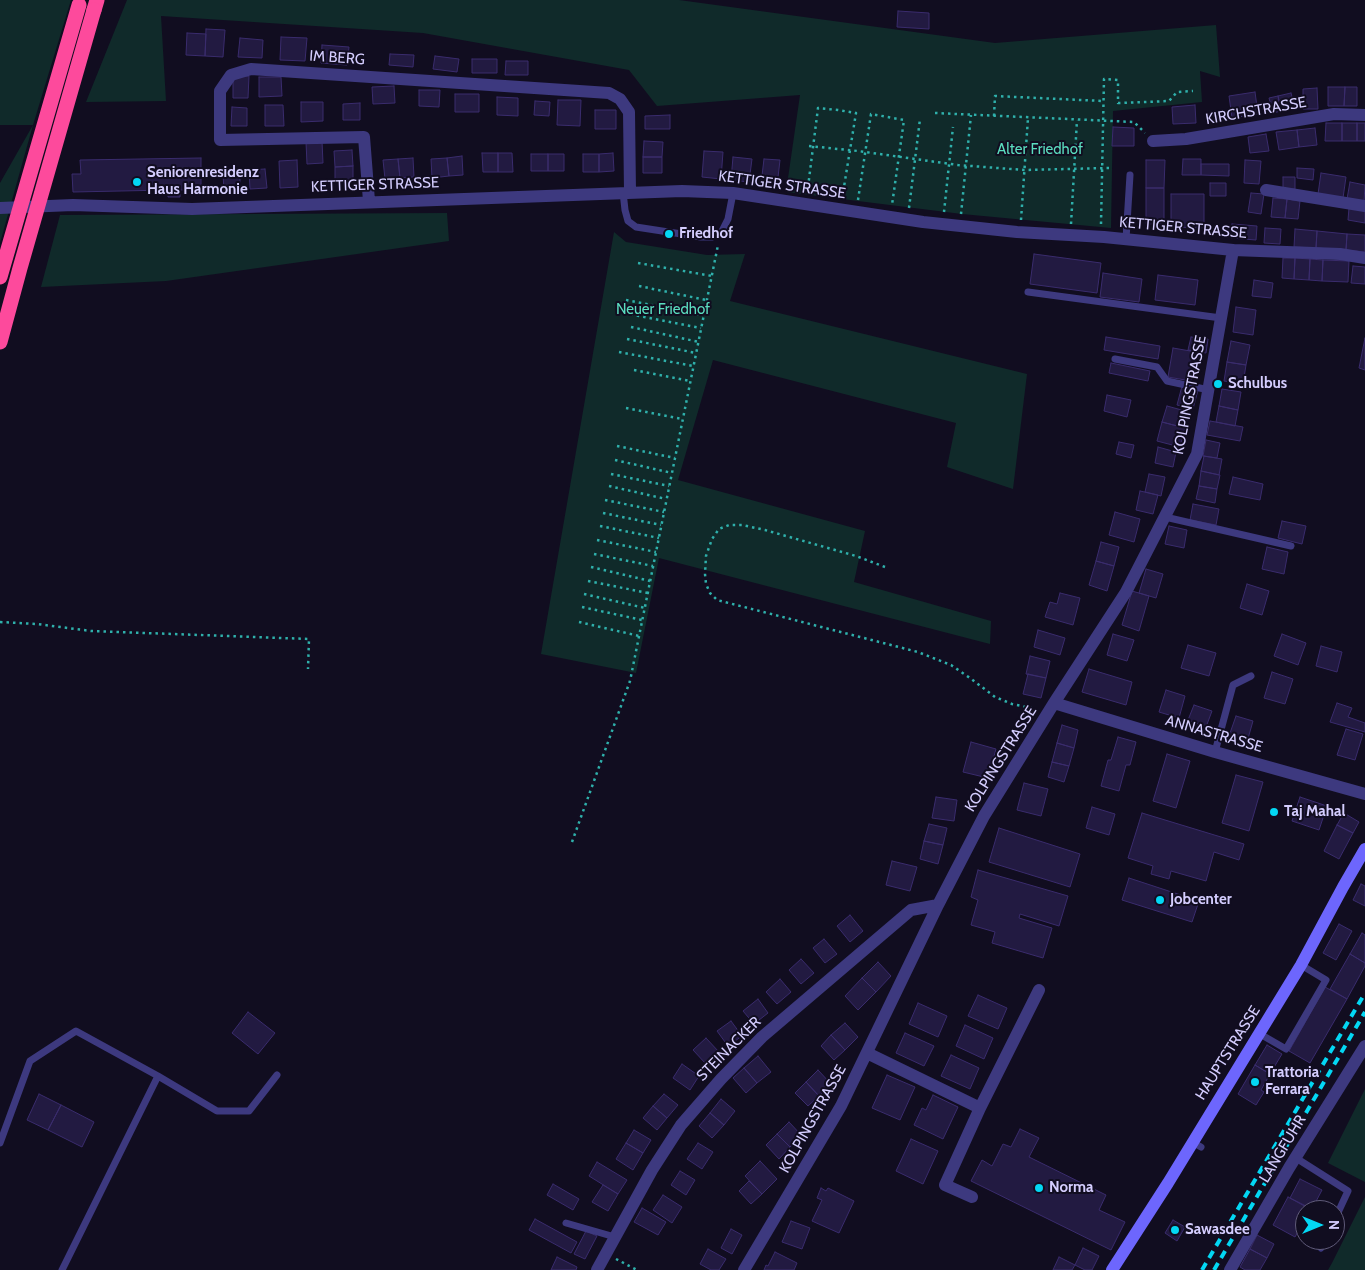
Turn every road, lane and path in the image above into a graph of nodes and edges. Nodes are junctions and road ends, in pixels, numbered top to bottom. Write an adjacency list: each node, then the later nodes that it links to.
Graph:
1 (79, 3): 50 (highway, bridge)
2 (96, 5): 61 (highway, bridge)
3 (1193, 91): 4 (path)
4 (1104, 101): 8 (path); 12 (path)
5 (935, 113): 6 (path)
6 (971, 115): 8 (path); 22 (path)
7 (1365, 115): 14 (street, KIRCHSTRASSE)
8 (994, 116): 9 (path)
9 (1028, 118): 11 (path); 26 (path)
10 (920, 119): 20 (path)
11 (1077, 120): 12 (path); 25 (path)
12 (1103, 121): 14 (path); 23 (path)
13 (952, 126): 21 (path)
14 (1153, 142)
15 (809, 146): 16 (path)
16 (813, 147): 17 (path); 17 (path); 28 (path)
17 (850, 150): 18 (path); 28 (path)
18 (865, 152): 19 (path); 19 (path); 34 (path)
19 (899, 157): 20 (path); 36 (path)
20 (915, 159): 21 (path); 38 (path)
21 (949, 164): 22 (path); 39 (path)
22 (966, 166): 26 (path); 40 (path)
23 (1102, 168): 24 (path); 25 (path); 43 (path)
24 (1109, 168)
25 (1074, 169): 26 (path); 42 (path)
26 (1024, 170): 41 (path)
27 (1130, 175): 45 (lane)
28 (808, 187): 33 (path)
29 (1266, 190): 35 (street)
30 (626, 192): 31 (street, KETTIGER STRASSE); 32 (street, KETTIGER STRASSE); 32 (street, IM BERG); 44 (lane)
31 (732, 193): 33 (street, KETTIGER STRASSE); 44 (lane)
32 (370, 201): 37 (street, KETTIGER STRASSE)
33 (788, 201): 45 (street, KETTIGER STRASSE)
34 (858, 202)
35 (1365, 206)
36 (892, 207)
37 (0, 208)
38 (908, 210)
39 (944, 214)
40 (961, 216)
41 (1020, 221)
42 (1071, 226)
43 (1101, 228)
44 (721, 233): 49 (path)
45 (1126, 239): 46 (street, KETTIGER STRASSE)
46 (1233, 250): 47 (street, KETTIGER STRASSE); 57 (street, KOLPINGSTRASSE)
47 (1365, 258)
48 (638, 263): 49 (path)
49 (712, 276): 54 (path)
50 (0, 277)
51 (639, 286): 54 (path)
52 (1028, 292): 57 (lane)
53 (626, 300): 56 (path)
54 (707, 300): 56 (path)
55 (624, 313): 59 (path)
56 (704, 315): 59 (path)
57 (1221, 318): 69 (street, KOLPINGSTRASSE)
58 (631, 327): 62 (path)
59 (701, 328): 62 (path)
60 (627, 339): 64 (path)
61 (0, 342)
62 (698, 342): 64 (path)
63 (620, 352): 66 (path)
64 (696, 354): 66 (path)
65 (1115, 359): 69 (lane)
66 (693, 366): 68 (path)
67 (634, 370): 68 (path)
68 (690, 381): 71 (path)
69 (1209, 390): 83 (street, KOLPINGSTRASSE)
70 (626, 408): 71 (path)
71 (682, 420): 73 (path)
72 (617, 446): 73 (path)
73 (675, 458): 75 (path)
74 (615, 460): 75 (path)
75 (672, 473): 78 (path)
76 (611, 474): 78 (path)
77 (608, 486): 79 (path)
78 (669, 486): 79 (path)
79 (666, 499): 81 (path)
80 (605, 500): 81 (path)
81 (664, 512): 84 (path)
82 (602, 513): 84 (path)
83 (1165, 517): 88 (lane); 106 (street, KOLPINGSTRASSE)
84 (661, 525): 86 (path)
85 (600, 526): 86 (path)
86 (659, 538): 89 (path)
87 (596, 540): 89 (path)
88 (1291, 546)
89 (656, 552): 91 (path)
90 (594, 554): 91 (path)
91 (653, 566): 94 (path)
92 (590, 567): 94 (path)
93 (885, 567): 106 (path)
94 (650, 580): 96 (path)
95 (588, 581): 96 (path)
96 (648, 593): 99 (path)
97 (584, 594): 99 (path)
98 (582, 607): 100 (path)
99 (645, 608): 100 (path)
100 (642, 620): 103 (path)
101 (0, 622): 104 (path)
102 (578, 622): 103 (path)
103 (639, 636): 109 (path)
104 (308, 669)
105 (1251, 676): 107 (lane)
106 (1052, 707): 107 (street, ANNASTRASSE); 111 (street, KOLPINGSTRASSE)
107 (1215, 752): 108 (street, ANNASTRASSE)
108 (1365, 794)
109 (572, 842)
110 (1365, 849): 112 (main road, HAUPTSTRASSE)
111 (938, 905): 116 (street, KOLPINGSTRASSE); 125 (street, STEINACKER)
112 (1301, 966): 114 (main road, HAUPTSTRASSE); 114 (lane)
113 (1039, 990): 119 (street)
114 (1260, 1034): 131 (main road, HAUPTSTRASSE)
115 (1365, 1046): 121 (street, LANGFUHR)
116 (867, 1053): 119 (street); 130 (street, KOLPINGSTRASSE)
117 (277, 1075): 118 (lane)
118 (158, 1076): 120 (lane); 127 (lane)
119 (980, 1108): 122 (street)
120 (0, 1142)
121 (1296, 1158): 123 (lane); 132 (street, LANGFUHR)
122 (972, 1197)
123 (1344, 1200)
124 (566, 1223): 125 (lane)
125 (615, 1238): 126 (street, STEINACKER)
126 (606, 1254): 128 (street, STEINACKER); 129 (path)
127 (62, 1270)
128 (597, 1270)
129 (637, 1270)
130 (744, 1270)
131 (1112, 1270)
132 (1230, 1270)

